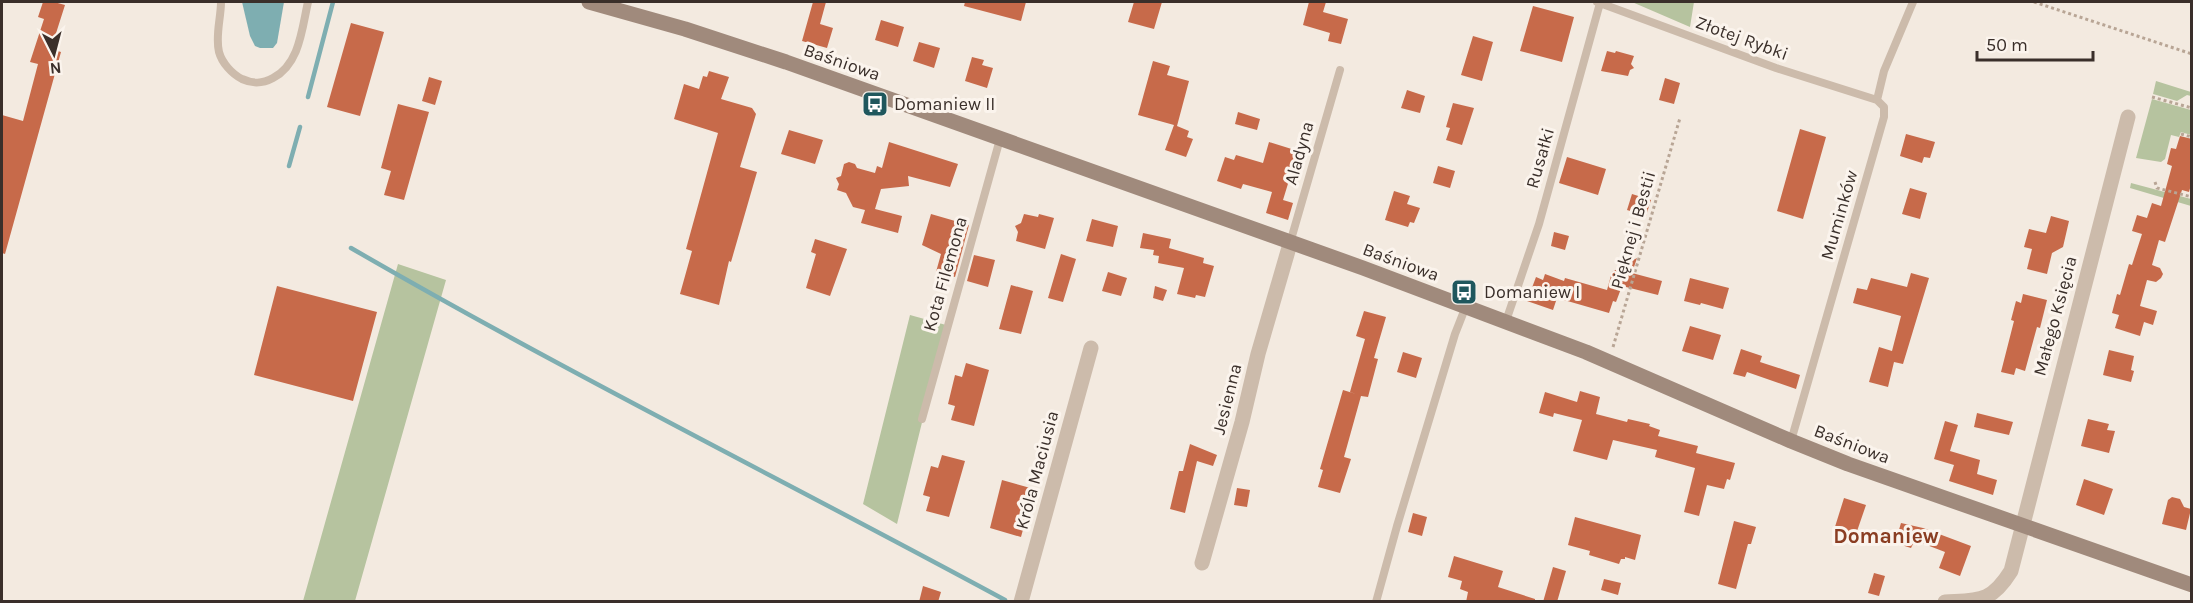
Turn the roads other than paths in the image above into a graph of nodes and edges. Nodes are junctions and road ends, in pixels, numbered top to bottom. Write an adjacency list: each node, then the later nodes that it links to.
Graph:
1 (221, 2): 2 (lane)
2 (308, 2)
3 (589, 2): 9 (main road, Baśniowa)
4 (1598, 2): 7 (lane, Złotej Rybki); 12 (lane, Rusałki)
5 (1913, 2): 7 (lane, Muminków)
6 (1340, 70): 10 (lane, Aladyna)
7 (1877, 100): 15 (lane, Muminków)
8 (2128, 117): 16 (street, Małego Księcia)
9 (1000, 139): 10 (main road, Baśniowa); 14 (lane, Kota Filemona)
10 (1290, 244): 11 (main road, Baśniowa); 17 (street, Jesienna)
11 (1466, 306): 12 (main road, Baśniowa); 21 (lane)
12 (1506, 321): 15 (main road, Baśniowa)
13 (1091, 348): 20 (street, Króla Maciusia)
14 (922, 419)
15 (1791, 441): 16 (main road, Baśniowa)
16 (2022, 525): 18 (main road, Baśniowa); 19 (street, Małego Księcia)
17 (1202, 563)
18 (2192, 585)
19 (1982, 601): 22 (street)
20 (1021, 602)
21 (1376, 602)
22 (1945, 602)

